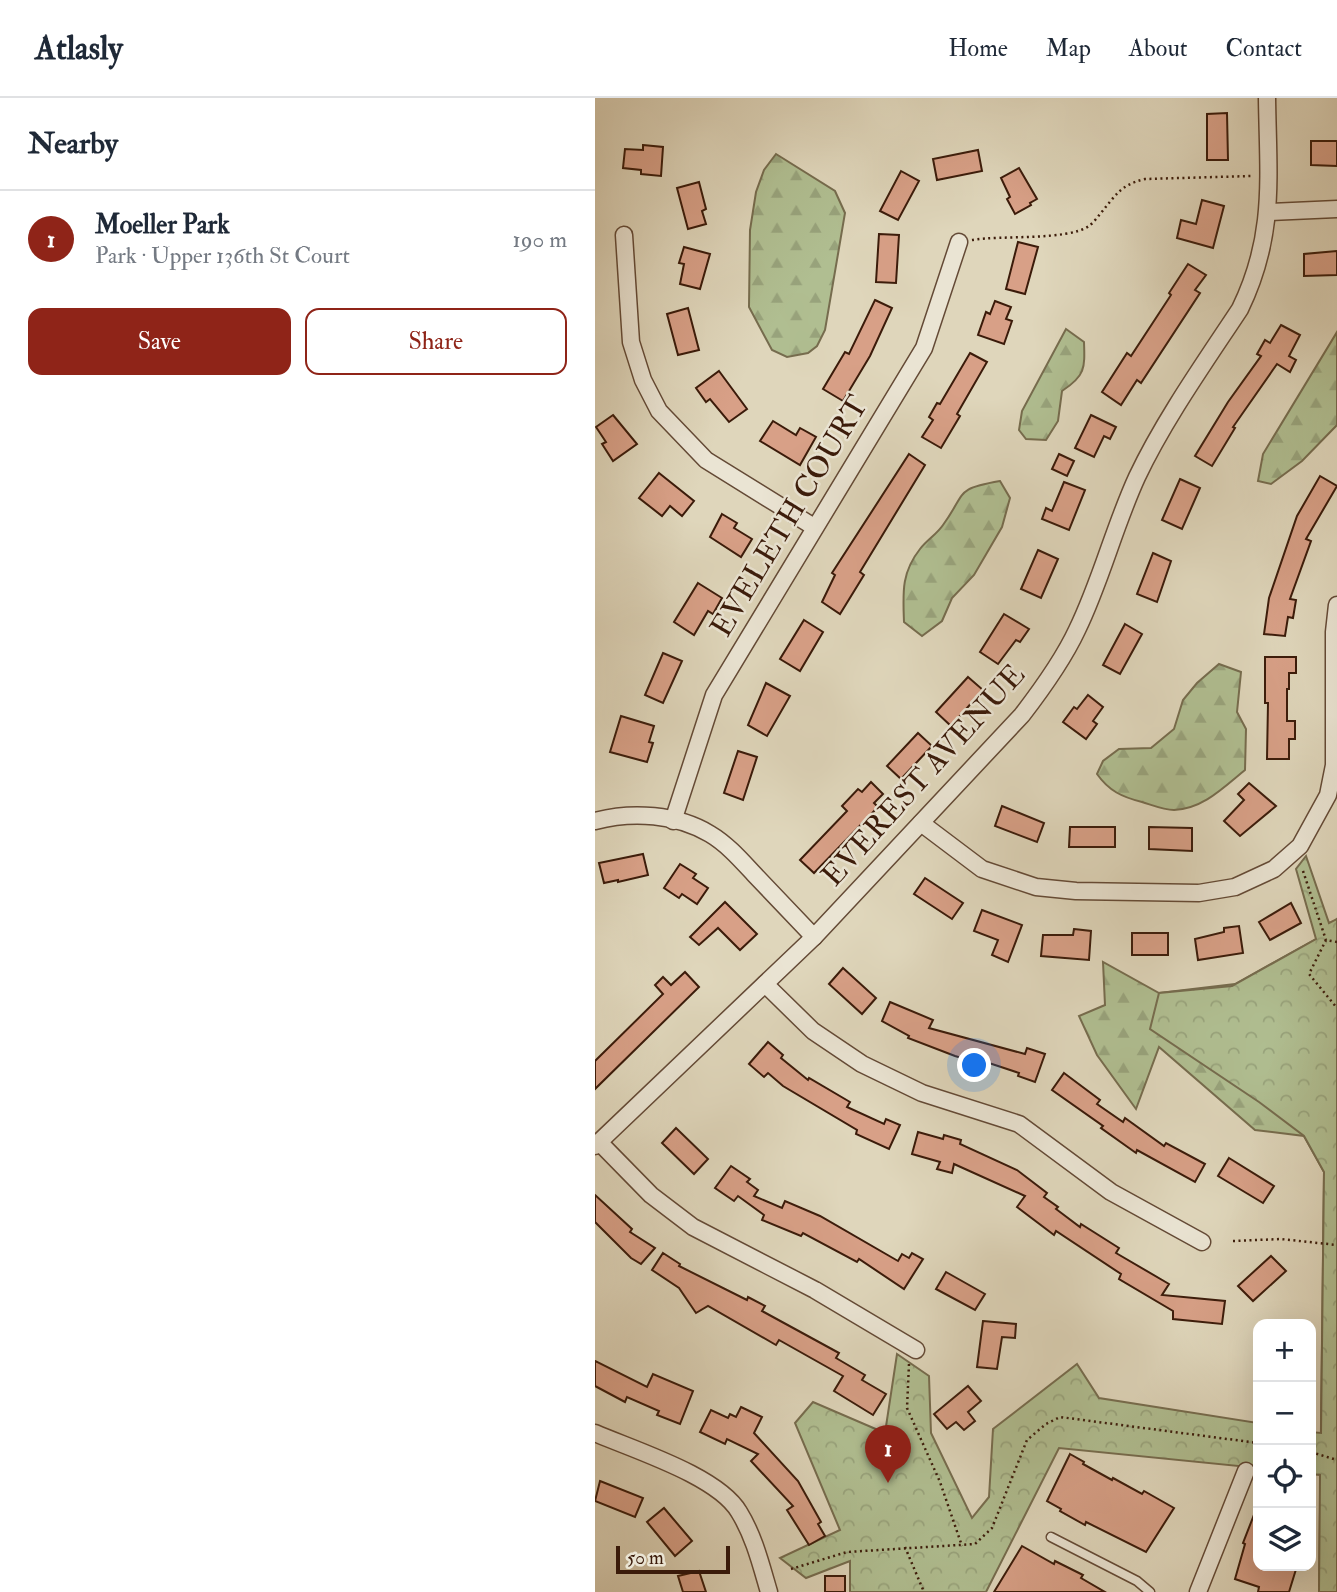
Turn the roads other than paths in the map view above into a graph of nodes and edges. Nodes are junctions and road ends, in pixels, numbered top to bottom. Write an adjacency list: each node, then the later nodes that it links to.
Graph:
1 (1268, 98): 3 (street, EVEREST AVENUE)
2 (1337, 209): 3 (street)
3 (1268, 212): 10 (street, EVEREST AVENUE)
4 (624, 235): 6 (street)
5 (959, 242): 6 (street, EVELETH COURT)
6 (814, 527): 9 (street, EVELETH COURT)
7 (1337, 605): 10 (street)
8 (595, 821): 9 (street)
9 (673, 821): 11 (street)
10 (921, 823): 11 (street, EVEREST AVENUE)
11 (814, 937): 12 (street, EVEREST AVENUE)
12 (765, 984): 13 (street, EVEREST AVENUE); 14 (street)
13 (597, 1144): 15 (street)
14 (1202, 1242)
15 (913, 1357)
16 (595, 1433): 19 (street)
17 (1246, 1471): 21 (street)
18 (1051, 1537): 20 (lane)
19 (769, 1592)
20 (1150, 1592)
21 (1198, 1592)

